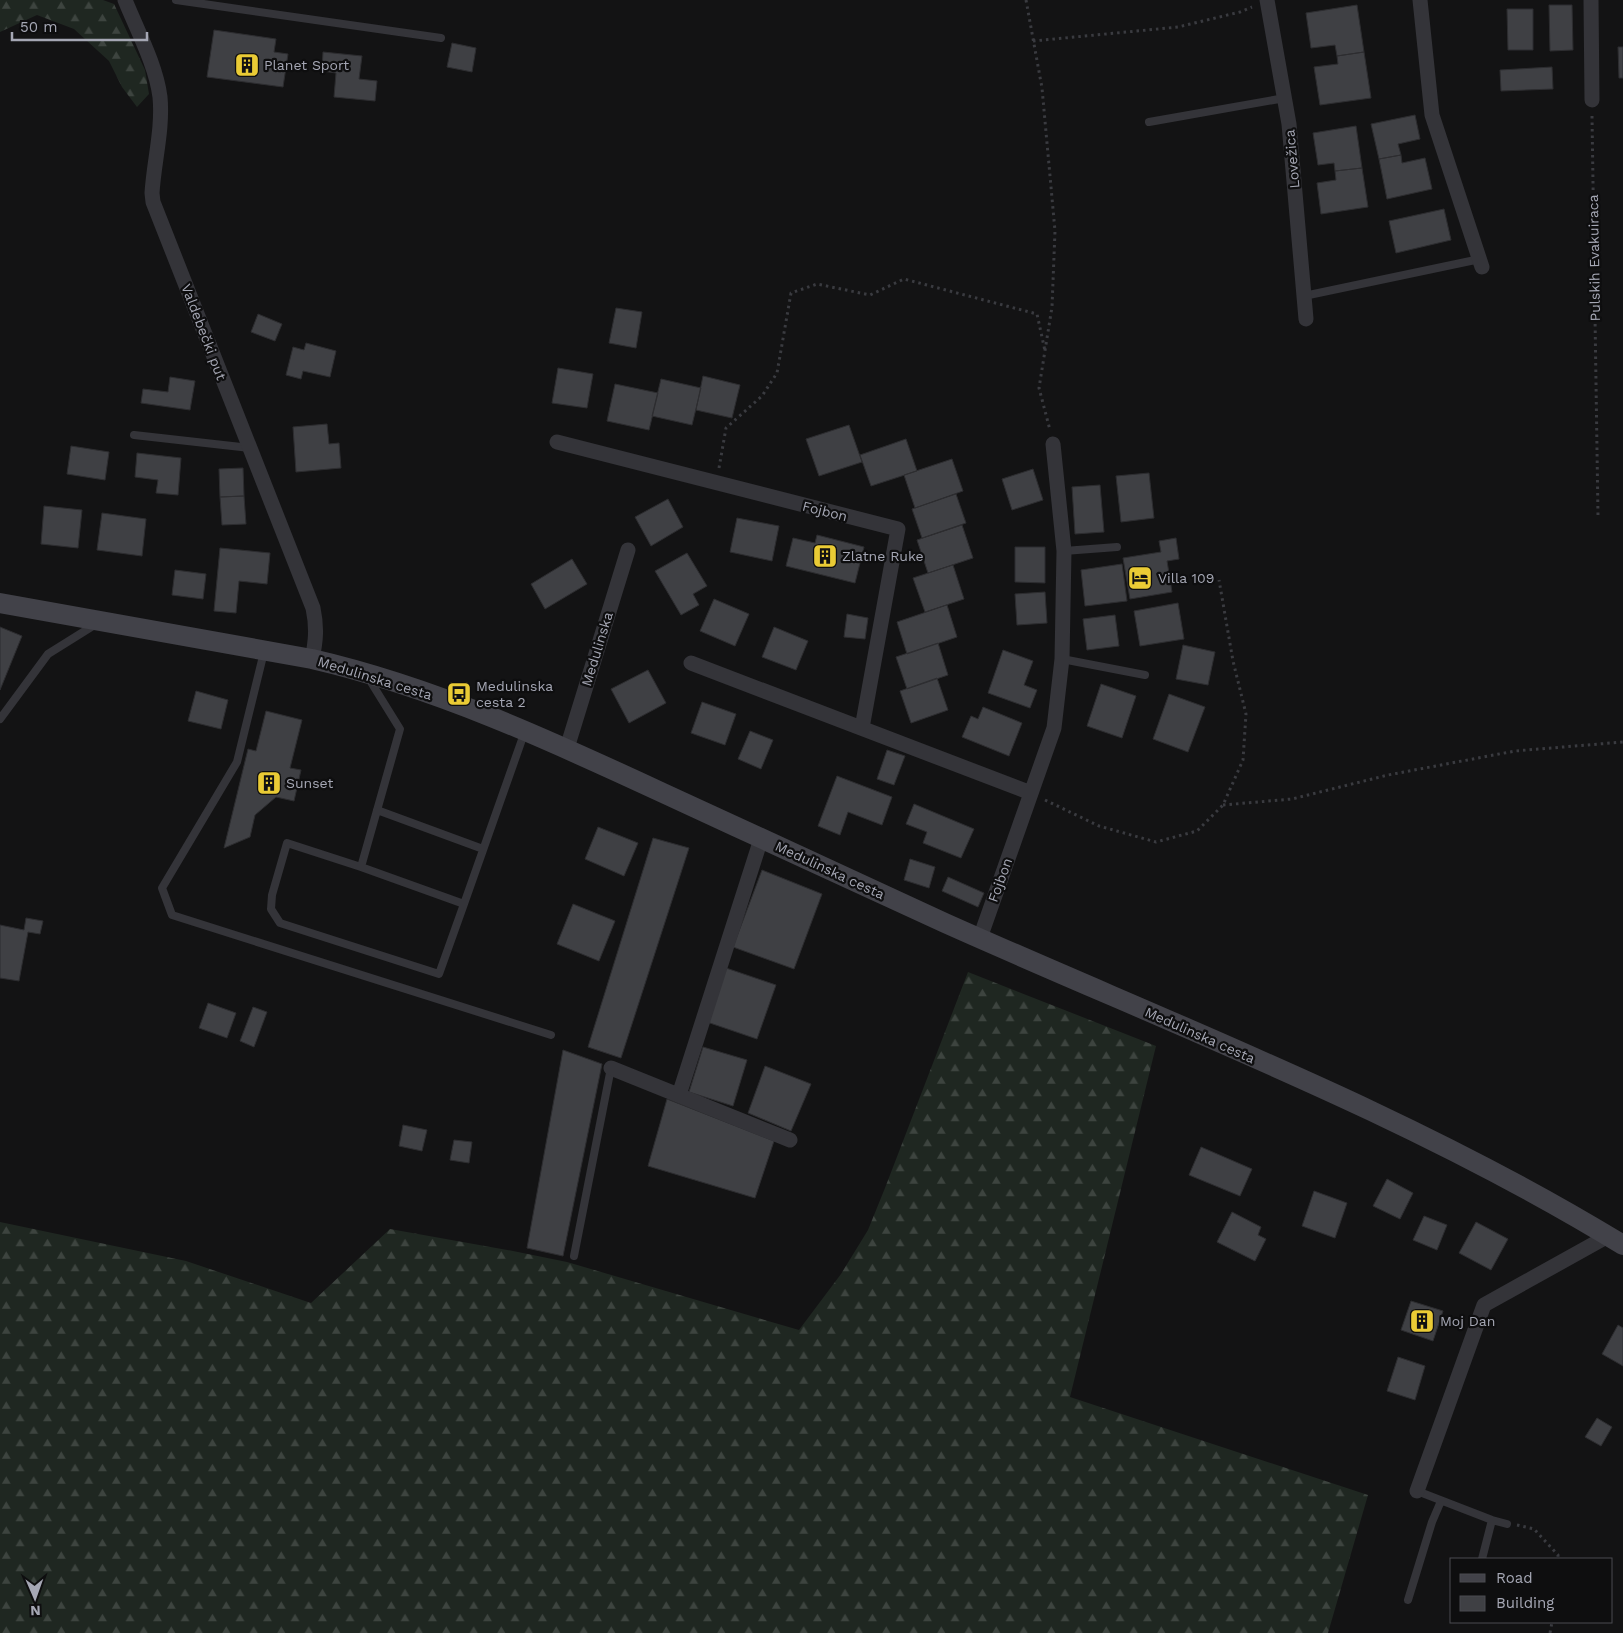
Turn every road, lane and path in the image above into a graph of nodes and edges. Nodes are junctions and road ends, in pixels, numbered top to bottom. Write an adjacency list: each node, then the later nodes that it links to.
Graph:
1 (125, 0): 19 (street, Valdebečki put)
2 (176, 0): 7 (lane)
3 (1026, 0): 8 (path)
4 (1420, 0): 12 (street)
5 (1591, 0): 10 (street)
6 (1262, 2): 8 (path); 9 (street, Lovežica)
7 (442, 38)
8 (1033, 41): 15 (path)
9 (1285, 98): 11 (lane); 13 (street, Lovežica)
10 (1592, 100): 21 (path, Pulskih Evakuiraca)
11 (1149, 122)
12 (1481, 263): 13 (lane)
13 (1304, 296): 14 (street, Lovežica)
14 (1306, 319)
15 (1045, 351): 18 (path); 20 (path)
16 (134, 435): 19 (lane)
17 (557, 442): 20 (street, Fojbon)
18 (1053, 444): 24 (street, Fojbon)
19 (250, 448): 29 (street, Valdebečki put)
20 (717, 483): 35 (street, Fojbon)
21 (1598, 516)
22 (1117, 547): 24 (lane)
23 (628, 550): 38 (street, Medulinska)
24 (1064, 551): 30 (street, Fojbon)
25 (1219, 580): 40 (path)
26 (0, 603): 27 (main road, Medulinska cesta)
27 (100, 621): 28 (main road, Medulinska cesta); 34 (lane)
28 (264, 650): 29 (main road, Medulinska cesta); 47 (lane)
29 (312, 659): 32 (main road, Medulinska cesta)
30 (1062, 659): 33 (lane); 39 (street, Fojbon)
31 (691, 663): 35 (street)
32 (366, 673): 36 (main road, Medulinska cesta); 41 (lane)
33 (1145, 675)
34 (0, 720)
35 (862, 728): 39 (street)
36 (525, 731): 38 (main road, Medulinska cesta); 43 (lane)
37 (1623, 742): 40 (path)
38 (566, 748): 42 (main road, Medulinska cesta)
39 (1031, 794): 40 (path); 46 (street, Fojbon)
40 (1223, 805)
41 (377, 810): 43 (lane); 44 (lane)
42 (762, 838): 46 (main road, Medulinska cesta); 49 (street)
43 (483, 848): 45 (lane)
44 (361, 867): 45 (lane); 45 (lane)
45 (464, 904)
46 (980, 938): 51 (main road, Medulinska cesta)
47 (551, 1035)
48 (611, 1068): 49 (street); 52 (lane)
49 (679, 1095): 50 (street)
50 (790, 1140)
51 (1615, 1240): 53 (street)
52 (574, 1256)
53 (1417, 1491): 54 (lane)
54 (1441, 1501): 55 (lane); 59 (lane)
55 (1492, 1520): 56 (lane); 57 (lane)
56 (1507, 1524): 58 (path)
57 (1482, 1558)
58 (1558, 1558)
59 (1408, 1600)

